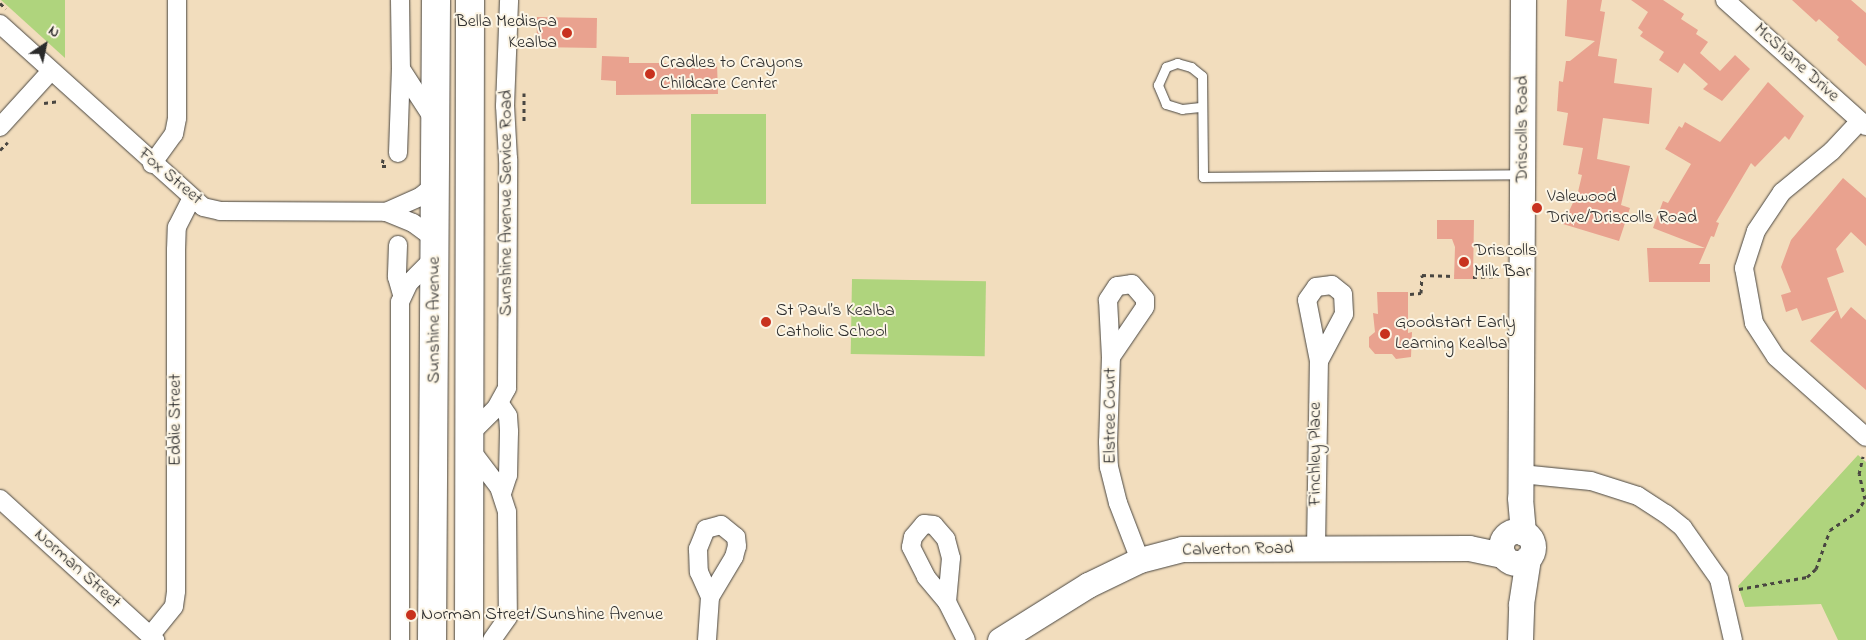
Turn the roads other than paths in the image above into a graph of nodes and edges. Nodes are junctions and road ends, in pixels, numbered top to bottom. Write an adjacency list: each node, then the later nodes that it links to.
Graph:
1 (177, 0): 16 (street)
2 (400, 0): 9 (street)
3 (436, 0): 12 (main road, Sunshine Avenue)
4 (470, 0): 28 (main road, Sunshine Avenue)
5 (509, 0): 26 (street, Sunshine Avenue Service Road)
6 (1523, 0): 17 (street, Driscolls Road)
7 (1725, 0): 13 (street, McShane Drive)
8 (4, 17): 10 (street, Fox Street)
9 (401, 69): 12 (street); 15 (street)
10 (51, 71): 14 (street); 16 (street, Fox Street)
11 (1200, 107): 11 (lane); 17 (lane)
12 (435, 123): 18 (main road, Sunshine Avenue)
13 (1863, 124): 27 (street)
14 (6, 132)
15 (398, 153)
16 (152, 164): 19 (street, Fox Street)
17 (1523, 174): 29 (street, Driscolls Road)
18 (436, 184): 20 (street, Fox Street); 22 (main road, Sunshine Avenue)
19 (191, 200): 20 (street, Fox Street); 38 (street, Eddie Street)
20 (386, 212): 22 (street, Fox Street)
21 (398, 245): 23 (street)
22 (436, 248): 23 (street); 40 (main road, Sunshine Avenue)
23 (402, 294): 39 (street)
24 (1111, 357): 34 (street, Elstree Court)
25 (1319, 361): 33 (street, Finchley Place)
26 (500, 404): 28 (street, Sunshine Avenue Service Road); 30 (street)
27 (1866, 437)
28 (470, 442): 30 (street); 41 (main road, Sunshine Avenue)
29 (1521, 474): 32 (street, Driscolls Road); 46 (street)
30 (502, 493): 37 (street)
31 (0, 499): 38 (street, Norman Street)
32 (1513, 547): 33 (street, Calverton Road); 45 (street, Driscolls Road)
33 (1316, 548): 34 (street, Calverton Road)
34 (1140, 560): 44 (street, Calverton Road)
35 (710, 597): 42 (street)
36 (947, 602): 43 (street)
37 (502, 636)
38 (153, 638)
39 (400, 640)
40 (432, 640)
41 (469, 640)
42 (707, 640)
43 (966, 640)
44 (1000, 640)
45 (1520, 640)
46 (1733, 640)

